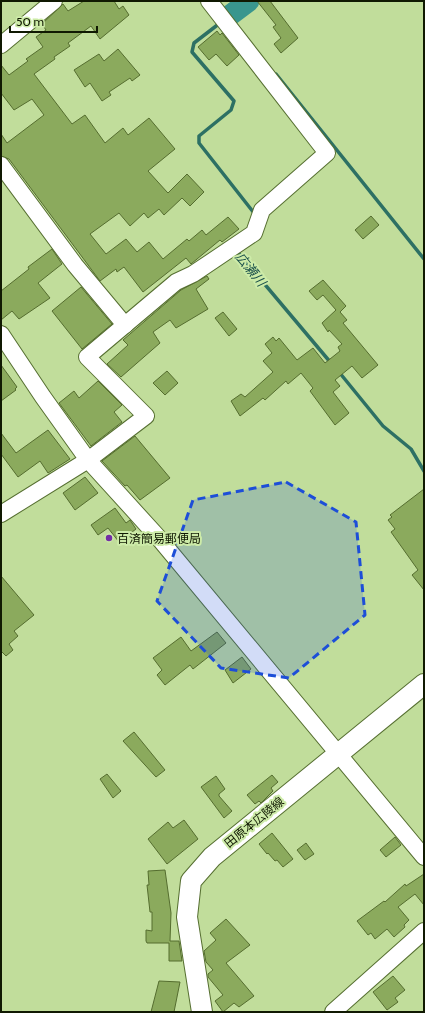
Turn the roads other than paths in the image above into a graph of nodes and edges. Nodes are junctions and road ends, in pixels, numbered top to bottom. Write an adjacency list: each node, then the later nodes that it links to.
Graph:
1 (54, 1): 3 (street)
2 (208, 1): 5 (street)
3 (1, 45)
4 (1, 165): 5 (street)
5 (125, 325): 7 (street)
6 (1, 334): 7 (street)
7 (88, 460): 8 (street); 10 (street)
8 (1, 514)
9 (424, 684): 10 (main road, 田原本広陵線)
10 (339, 753): 11 (street); 13 (main road, 田原本広陵線)
11 (424, 857)
12 (424, 932): 14 (street)
13 (202, 1012)
14 (333, 1012)

